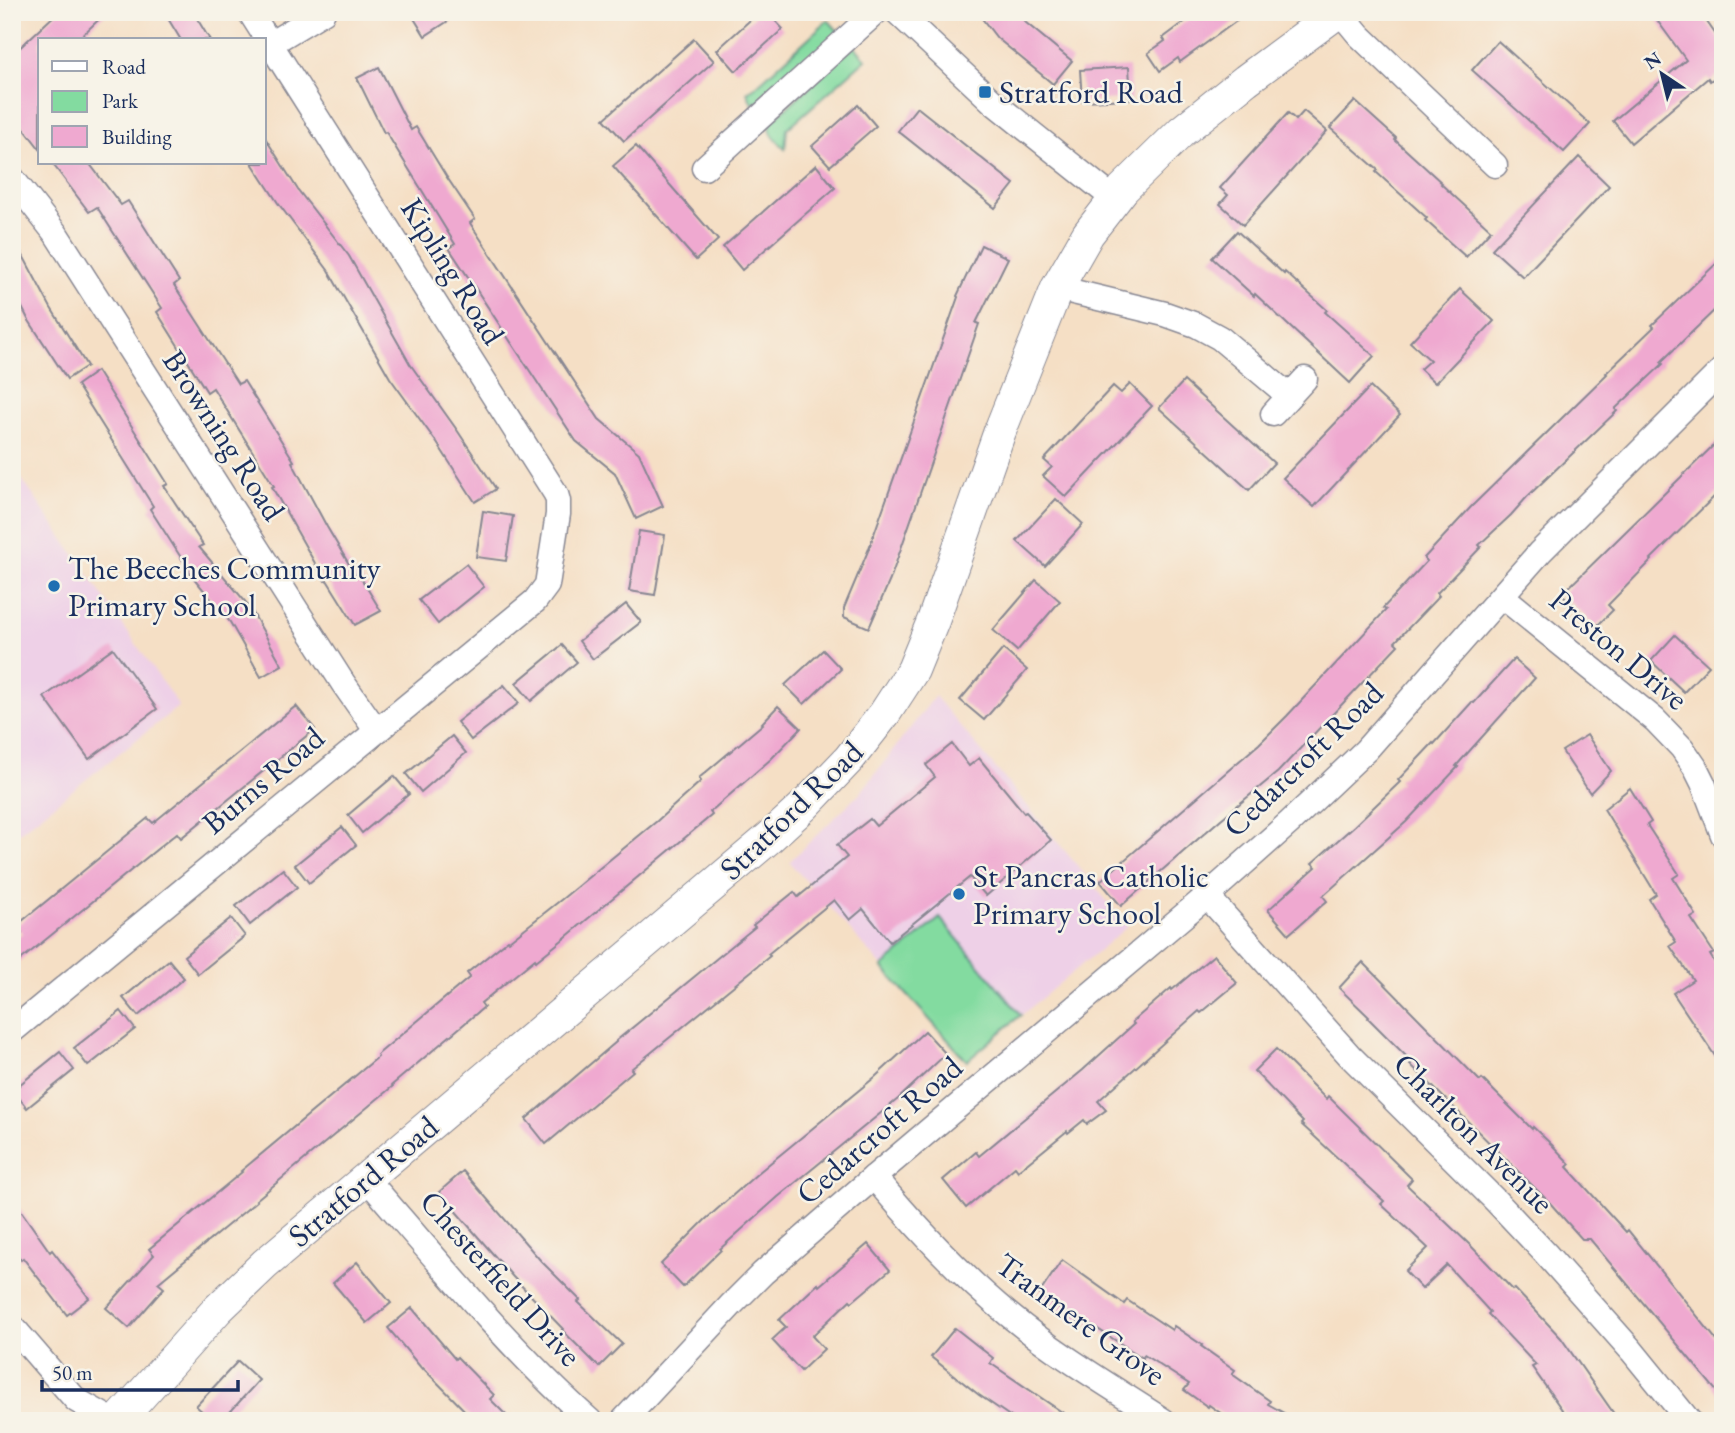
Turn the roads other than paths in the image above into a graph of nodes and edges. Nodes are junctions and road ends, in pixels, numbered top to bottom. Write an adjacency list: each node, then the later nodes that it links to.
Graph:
1 (250, 12): 6 (street, Kipling Road)
2 (323, 12): 6 (street)
3 (876, 12): 8 (street)
4 (897, 12): 10 (street)
5 (1339, 12): 7 (street); 10 (street, Stratford Road)
6 (270, 44): 14 (street, Kipling Road)
7 (1495, 165)
8 (704, 168)
9 (12, 178): 16 (street, Browning Road)
10 (1114, 199): 11 (street, Stratford Road)
11 (1057, 288): 13 (street); 21 (street, Stratford Road)
12 (1723, 369): 15 (street, Cedarcroft Road)
13 (1289, 396)
14 (548, 576): 16 (street, Burns Road)
15 (1502, 596): 17 (street, Preston Drive); 18 (street, Cedarcroft Road)
16 (376, 730): 19 (street, Burns Road)
17 (1723, 835)
18 (1207, 896): 20 (street, Cedarcroft Road); 28 (street, Charlton Avenue)
19 (12, 1031)
20 (874, 1177): 26 (street, Cedarcroft Road); 27 (street, Tranmere Grove)
21 (366, 1178): 24 (street, Stratford Road); 25 (street, Chesterfield Drive)
22 (12, 1326): 23 (street)
23 (113, 1421)
24 (118, 1421)
25 (590, 1421)
26 (623, 1421)
27 (1164, 1421)
28 (1689, 1421)

